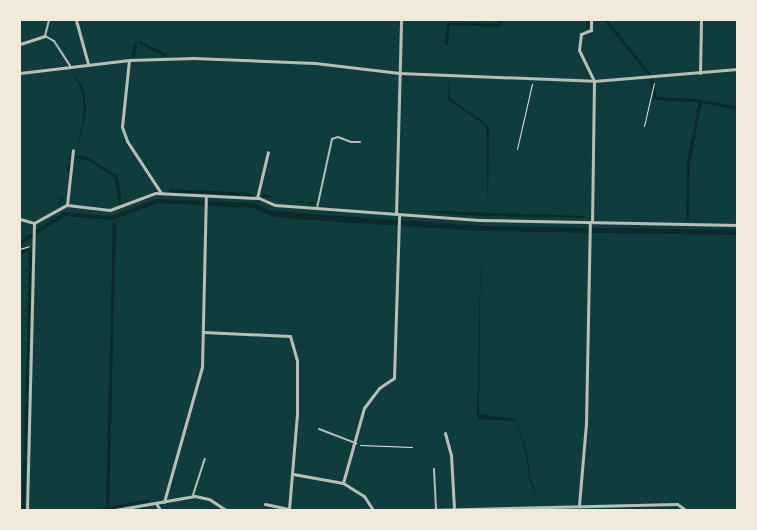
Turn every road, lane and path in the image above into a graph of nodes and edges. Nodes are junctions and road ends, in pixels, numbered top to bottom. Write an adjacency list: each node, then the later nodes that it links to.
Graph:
1 (49, 20): 6 (lane)
2 (76, 20): 9 (street)
3 (401, 20): 13 (street)
4 (592, 20): 17 (street)
5 (701, 20): 14 (street)
6 (45, 36): 7 (street); 10 (lane)
7 (20, 44)
8 (129, 60): 9 (street); 13 (street); 23 (street)
9 (88, 64): 10 (street)
10 (70, 66): 12 (street)
11 (737, 69): 14 (street)
12 (20, 73)
13 (399, 73): 15 (street); 28 (street)
14 (700, 73): 16 (street)
15 (533, 78): 17 (street); 20 (path)
16 (655, 78): 17 (street); 18 (path)
17 (594, 81): 31 (street)
18 (644, 126)
19 (360, 142): 27 (lane)
20 (517, 149)
21 (72, 150): 26 (street)
22 (268, 152): 25 (street)
23 (161, 194): 24 (street); 26 (street)
24 (206, 198): 25 (street); 35 (street)
25 (257, 198): 27 (street)
26 (67, 205): 30 (street)
27 (316, 208): 28 (street)
28 (398, 214): 31 (street); 38 (street)
29 (20, 219): 30 (street)
30 (34, 223): 33 (street)
31 (590, 223): 32 (street); 49 (street)
32 (737, 225)
33 (34, 245): 34 (path); 52 (street)
34 (20, 249)
35 (203, 332): 42 (street); 45 (street)
36 (319, 429): 38 (lane)
37 (445, 433): 51 (street)
38 (356, 444): 39 (path); 43 (street)
39 (412, 447)
40 (204, 459): 44 (lane)
41 (434, 469): 50 (lane)
42 (293, 474): 43 (street); 56 (street)
43 (343, 484): 57 (street)
44 (193, 496): 45 (street); 55 (street)
45 (164, 502): 46 (street)
46 (156, 503): 53 (street); 54 (street)
47 (264, 504): 56 (street)
48 (549, 505): 49 (street); 51 (street); 59 (street)
49 (579, 505): 60 (street)
50 (435, 509): 51 (street); 58 (street)
51 (451, 509)
52 (27, 510)
53 (115, 510)
54 (160, 510)
55 (226, 510)
56 (289, 510)
57 (373, 510)
58 (429, 510)
59 (550, 510)
60 (686, 510)

